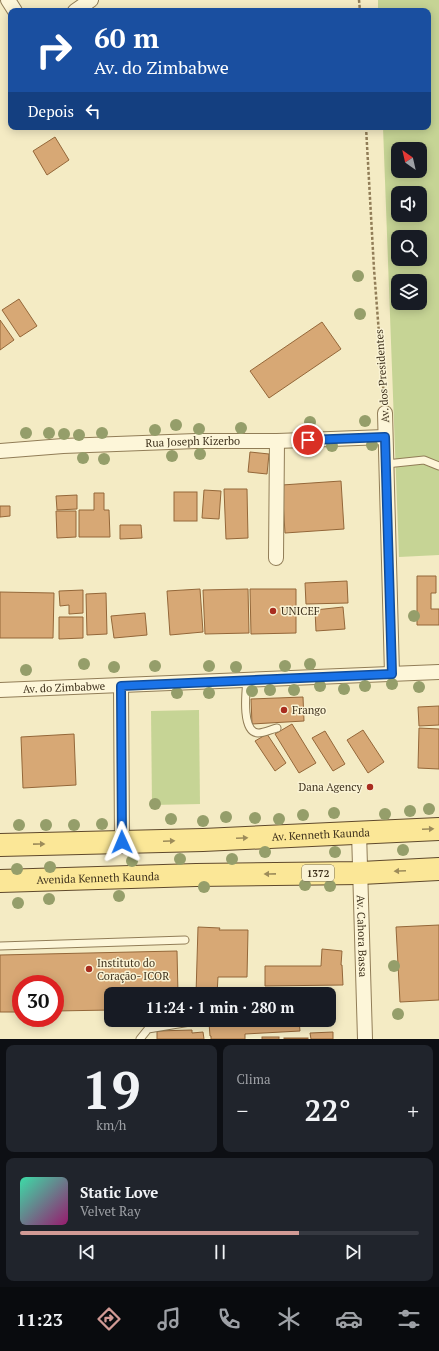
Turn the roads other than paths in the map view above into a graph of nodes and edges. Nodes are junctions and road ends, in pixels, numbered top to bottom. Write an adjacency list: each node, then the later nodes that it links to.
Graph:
1 (91, 0): 2 (street)
2 (79, 8)
3 (385, 413): 4 (street, Av. dos Presidentes)
4 (385, 437): 5 (street, Rua Joseph Kizerbo); 7 (street, Av. dos Presidentes)
5 (277, 441): 6 (street, Rua Joseph Kizerbo); 9 (street)
6 (0, 451)
7 (386, 464): 8 (lane); 11 (street, Av. dos Presidentes)
8 (439, 466)
9 (276, 558)
10 (439, 672): 11 (street, Av. do Zimbabwe)
11 (392, 674): 12 (street, Av. do Zimbabwe)
12 (247, 680): 13 (street, Av. do Zimbabwe); 15 (lane)
13 (121, 686): 14 (street, Av. do Zimbabwe); 18 (street)
14 (0, 690)
15 (277, 728)
16 (439, 829): 17 (main road, Av. Kenneth Kaunda, one-way to 16)
17 (359, 832): 18 (main road, Av. Kenneth Kaunda, one-way to 17); 21 (street, Av. Cahora Bassa)
18 (122, 842): 19 (main road, one-way to 18)
19 (0, 845)
20 (439, 869): 21 (main road, 1372, one-way to 21)
21 (361, 873): 22 (main road, Avenida Kenneth Kaunda / 1372, one-way to 22); 27 (street, Av. Cahora Bassa)
22 (0, 881)
23 (185, 940): 24 (lane)
24 (0, 946)
25 (160, 1027): 26 (lane)
26 (140, 1039)
27 (365, 1039)

